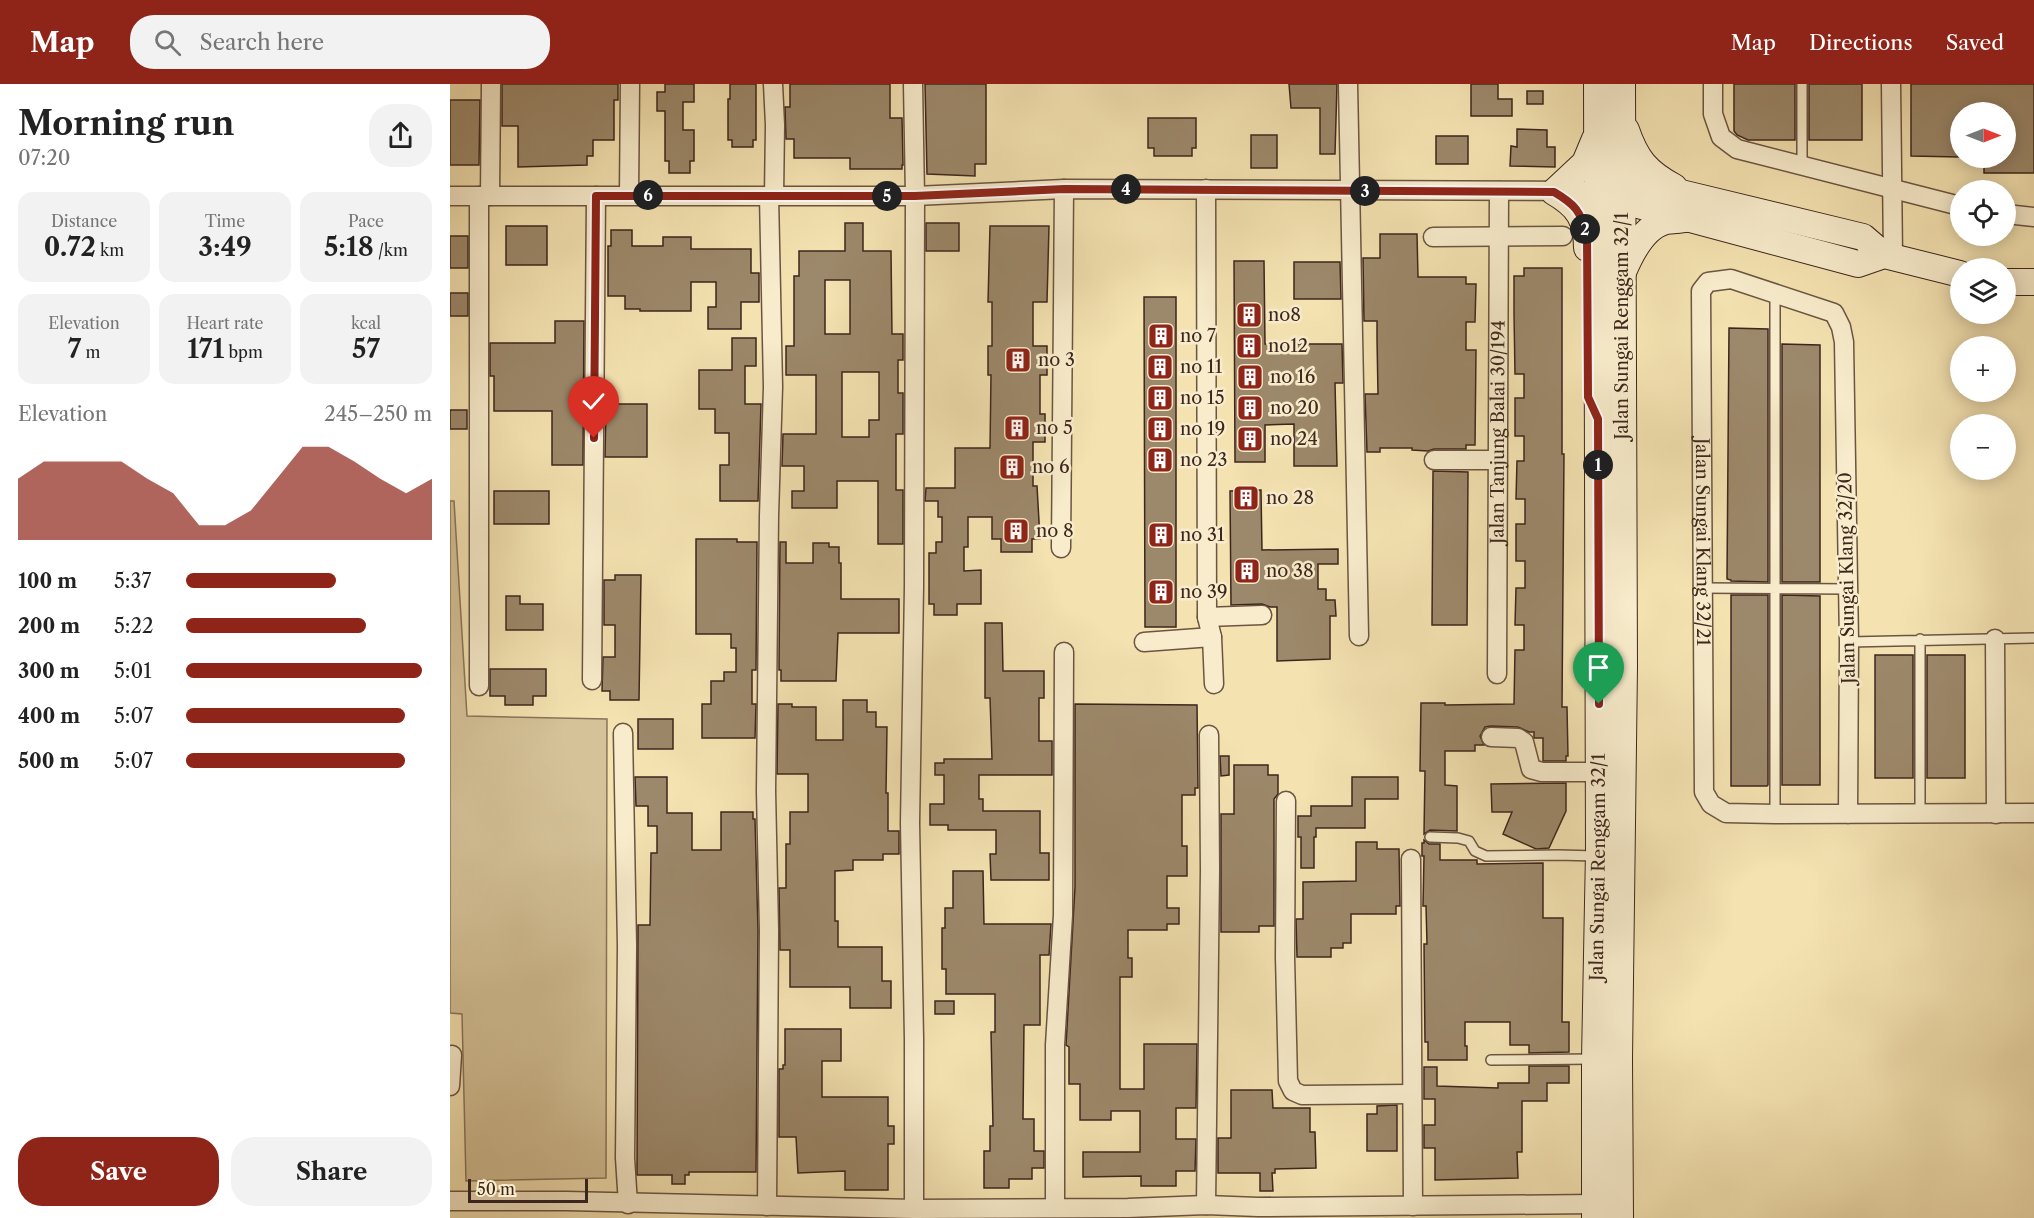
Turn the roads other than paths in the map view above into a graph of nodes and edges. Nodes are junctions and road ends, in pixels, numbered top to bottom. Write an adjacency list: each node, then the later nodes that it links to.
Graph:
1 (491, 84): 23 (street)
2 (630, 84): 21 (street)
3 (773, 84): 25 (street)
4 (913, 84): 26 (street)
5 (1348, 84): 17 (street)
6 (1597, 84): 12 (main road, Jalan Sungai Renggam 32/1)
7 (1622, 84): 11 (main road, Jalan Sungai Renggam 32/1)
8 (1713, 84): 13 (street)
9 (1802, 84): 13 (lane)
10 (1891, 84): 14 (street)
11 (1622, 115): 19 (main road, Jalan Sungai Renggam 32/1); 28 (main road)
12 (1597, 136): 19 (main road, Jalan Sungai Renggam 32/1); 20 (main road)
13 (1802, 165): 14 (street)
14 (1891, 188): 27 (street); 34 (street)
15 (1064, 189): 16 (street); 26 (street); 43 (street)
16 (1206, 189): 17 (street); 48 (street)
17 (1350, 191): 18 (street); 49 (street)
18 (1499, 191): 20 (street); 31 (street, Jalan Tanjung Balai 30/194)
19 (1610, 191): 20 (street); 28 (main road, Jalan Sungai Renggam 32/1); 36 (main road, Jalan Sungai Renggam 32/1); 40 (main road, Jalan Sungai Renggam 32/1)
20 (1554, 192): 40 (main road)
21 (629, 195): 24 (street); 25 (street)
22 (450, 196): 23 (street)
23 (484, 196): 24 (street); 60 (street)
24 (596, 196): 58 (street)
25 (771, 196): 26 (street); 83 (street)
26 (915, 196): 86 (street)
27 (1950, 204)
28 (1691, 207): 34 (main road, Jalan Sungai Renggam 32/1); 36 (main road)
29 (2016, 215): 30 (street)
30 (2034, 217)
31 (1499, 236): 32 (street); 33 (street); 42 (street, Jalan Tanjung Balai 30/194)
32 (1563, 236)
33 (1433, 237)
34 (1888, 256): 35 (main road)
35 (1950, 272)
36 (1622, 278): 66 (main road, Jalan Sungai Renggam 32/1)
37 (2016, 282): 38 (main road)
38 (2034, 282)
39 (1775, 294): 44 (street, Jalan Sungai Klang 32/21); 45 (lane); 46 (street, Jalan Sungai Klang 32/20)
40 (1598, 419): 64 (main road, Jalan Sungai Renggam 32/1)
41 (1434, 460): 42 (street)
42 (1497, 460): 57 (street, Jalan Tanjung Balai 30/194)
43 (1062, 548)
44 (1702, 588): 45 (lane); 68 (street, Jalan Sungai Klang 32/21)
45 (1776, 588): 46 (lane); 68 (lane)
46 (1848, 589): 55 (street, Jalan Sungai Klang 32/20)
47 (1262, 615): 48 (street)
48 (1207, 617): 50 (street)
49 (1359, 636)
50 (1212, 637): 54 (street); 59 (street)
51 (2034, 638): 53 (lane)
52 (1920, 639): 53 (lane); 55 (lane); 70 (lane)
53 (1995, 639): 71 (street)
54 (1144, 642)
55 (1849, 642): 69 (street, Jalan Sungai Klang 32/20)
56 (1064, 652): 85 (street)
57 (1497, 674)
58 (592, 680)
59 (1214, 684)
60 (479, 686)
61 (623, 733): 81 (street)
62 (1209, 735): 82 (street)
63 (1491, 737): 64 (street)
64 (1599, 772): 66 (main road, Jalan Sungai Renggam 32/1)
65 (1287, 801): 79 (street)
66 (1611, 811): 73 (main road, Jalan Sungai Renggam 32/1); 76 (main road, Jalan Sungai Renggam 32/1)
67 (2034, 813): 71 (street)
68 (1775, 814): 69 (street)
69 (1848, 814): 70 (street)
70 (1920, 814): 71 (street)
71 (1996, 814)
72 (1430, 837): 73 (lane)
73 (1599, 856): 76 (main road, Jalan Sungai Renggam 32/1)
74 (1411, 859): 79 (street)
75 (452, 1055): 78 (street)
76 (1607, 1059): 77 (lane); 88 (main road, Jalan Sungai Renggam 32/1); 95 (main road, Jalan Sungai Renggam 32/1)
77 (1491, 1060)
78 (450, 1086)
79 (1411, 1094): 84 (street)
80 (450, 1201): 87 (street)
81 (628, 1204): 83 (street); 87 (street)
82 (1206, 1205): 90 (street); 94 (street)
83 (767, 1206): 89 (street)
84 (1413, 1206): 90 (street); 91 (street)
85 (1055, 1207): 93 (street); 94 (street)
86 (914, 1209): 89 (street); 93 (street)
87 (565, 1210)
88 (1595, 1211): 92 (street)
89 (847, 1212)
90 (1258, 1212)
91 (1472, 1212): 92 (street)
92 (1519, 1212)
93 (985, 1213)
94 (1128, 1213)
95 (1620, 1218)

